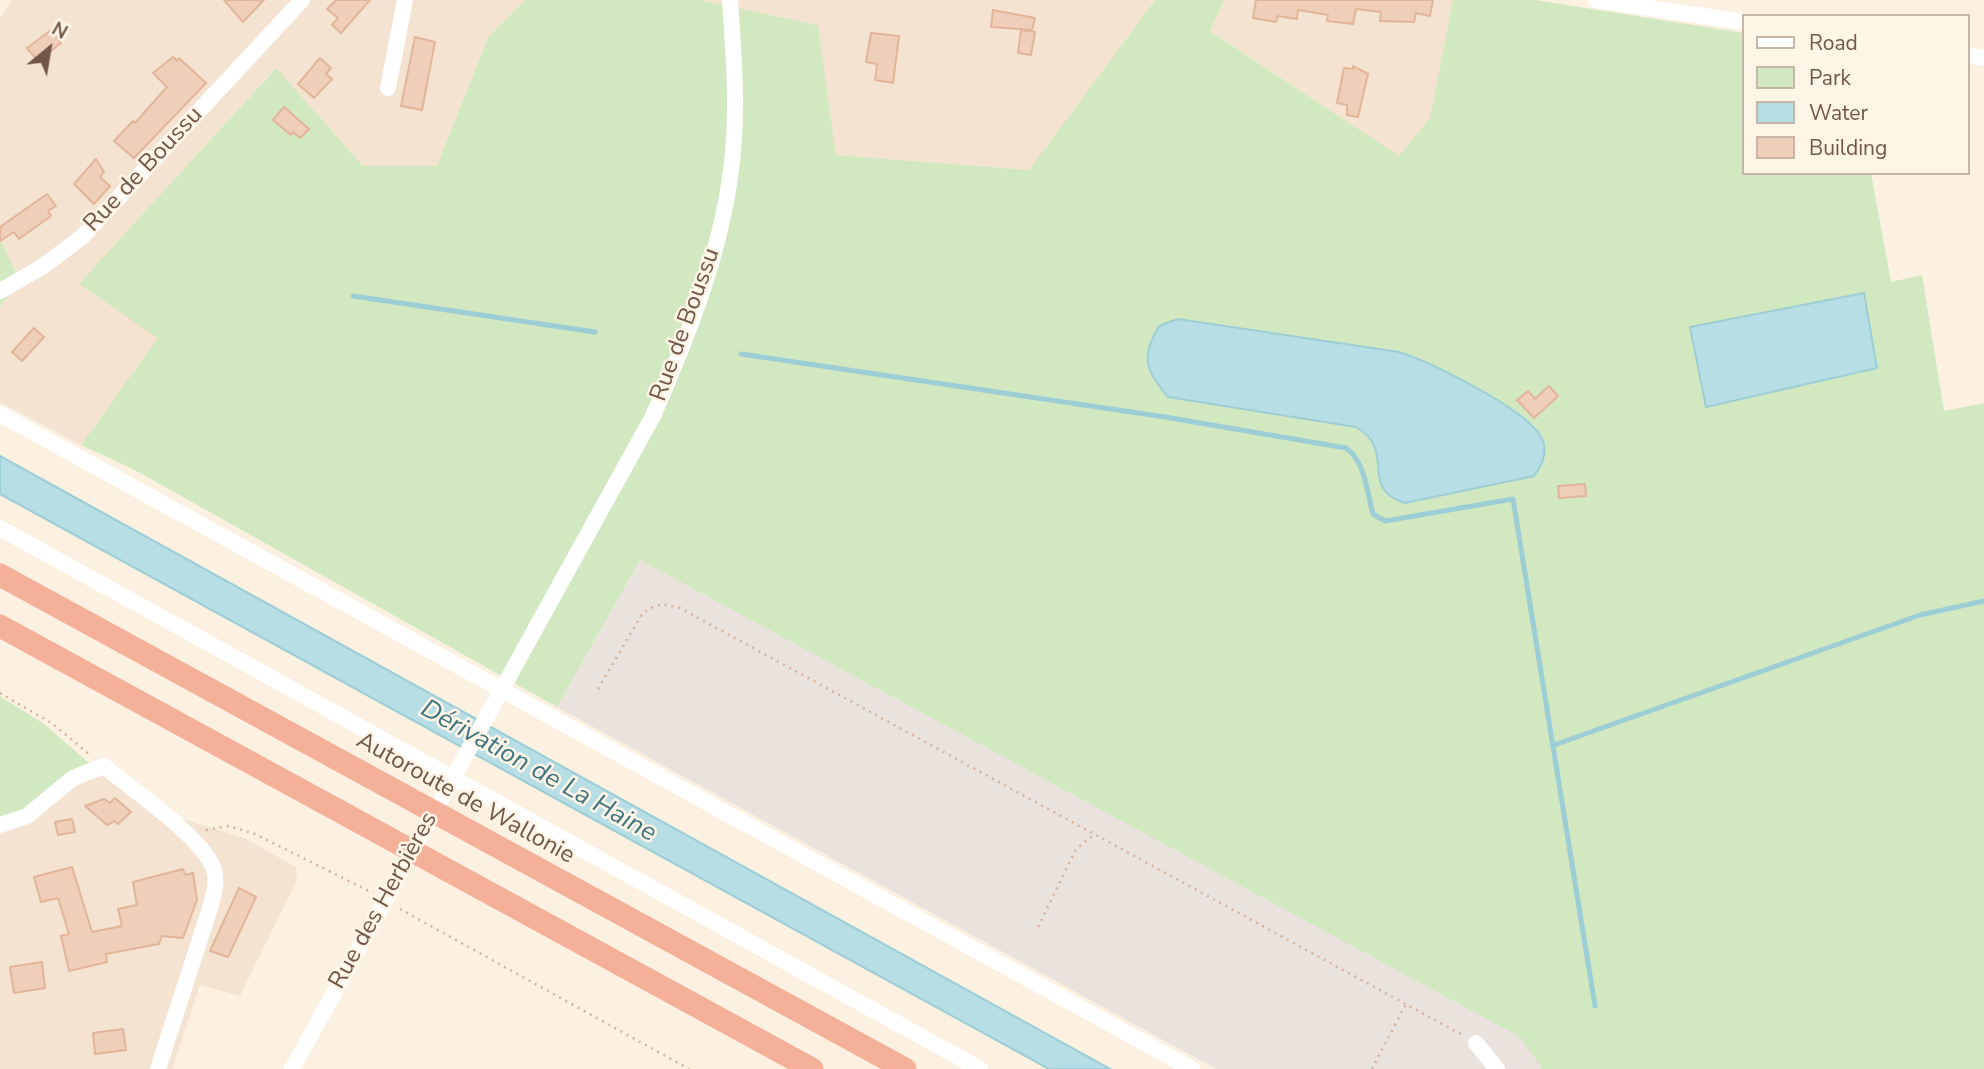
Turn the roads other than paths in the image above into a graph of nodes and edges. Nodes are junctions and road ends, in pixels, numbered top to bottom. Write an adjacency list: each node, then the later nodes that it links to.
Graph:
1 (302, 0): 7 (street, Rue de Boussu)
2 (405, 0): 6 (street)
3 (730, 0): 11 (street, Rue de Boussu)
4 (1596, 0): 5 (street)
5 (1742, 22)
6 (388, 88)
7 (0, 291)
8 (0, 414): 20 (street)
9 (0, 528): 19 (street)
10 (0, 575): 18 (highway, Autoroute de Wallonie)
11 (538, 622): 16 (street, Rue des Herbières)
12 (0, 626): 17 (highway)
13 (0, 825): 15 (street)
14 (1476, 1043): 21 (street)
15 (158, 1069)
16 (292, 1069)
17 (811, 1069)
18 (905, 1069)
19 (980, 1069)
20 (1192, 1069)
21 (1497, 1069)

